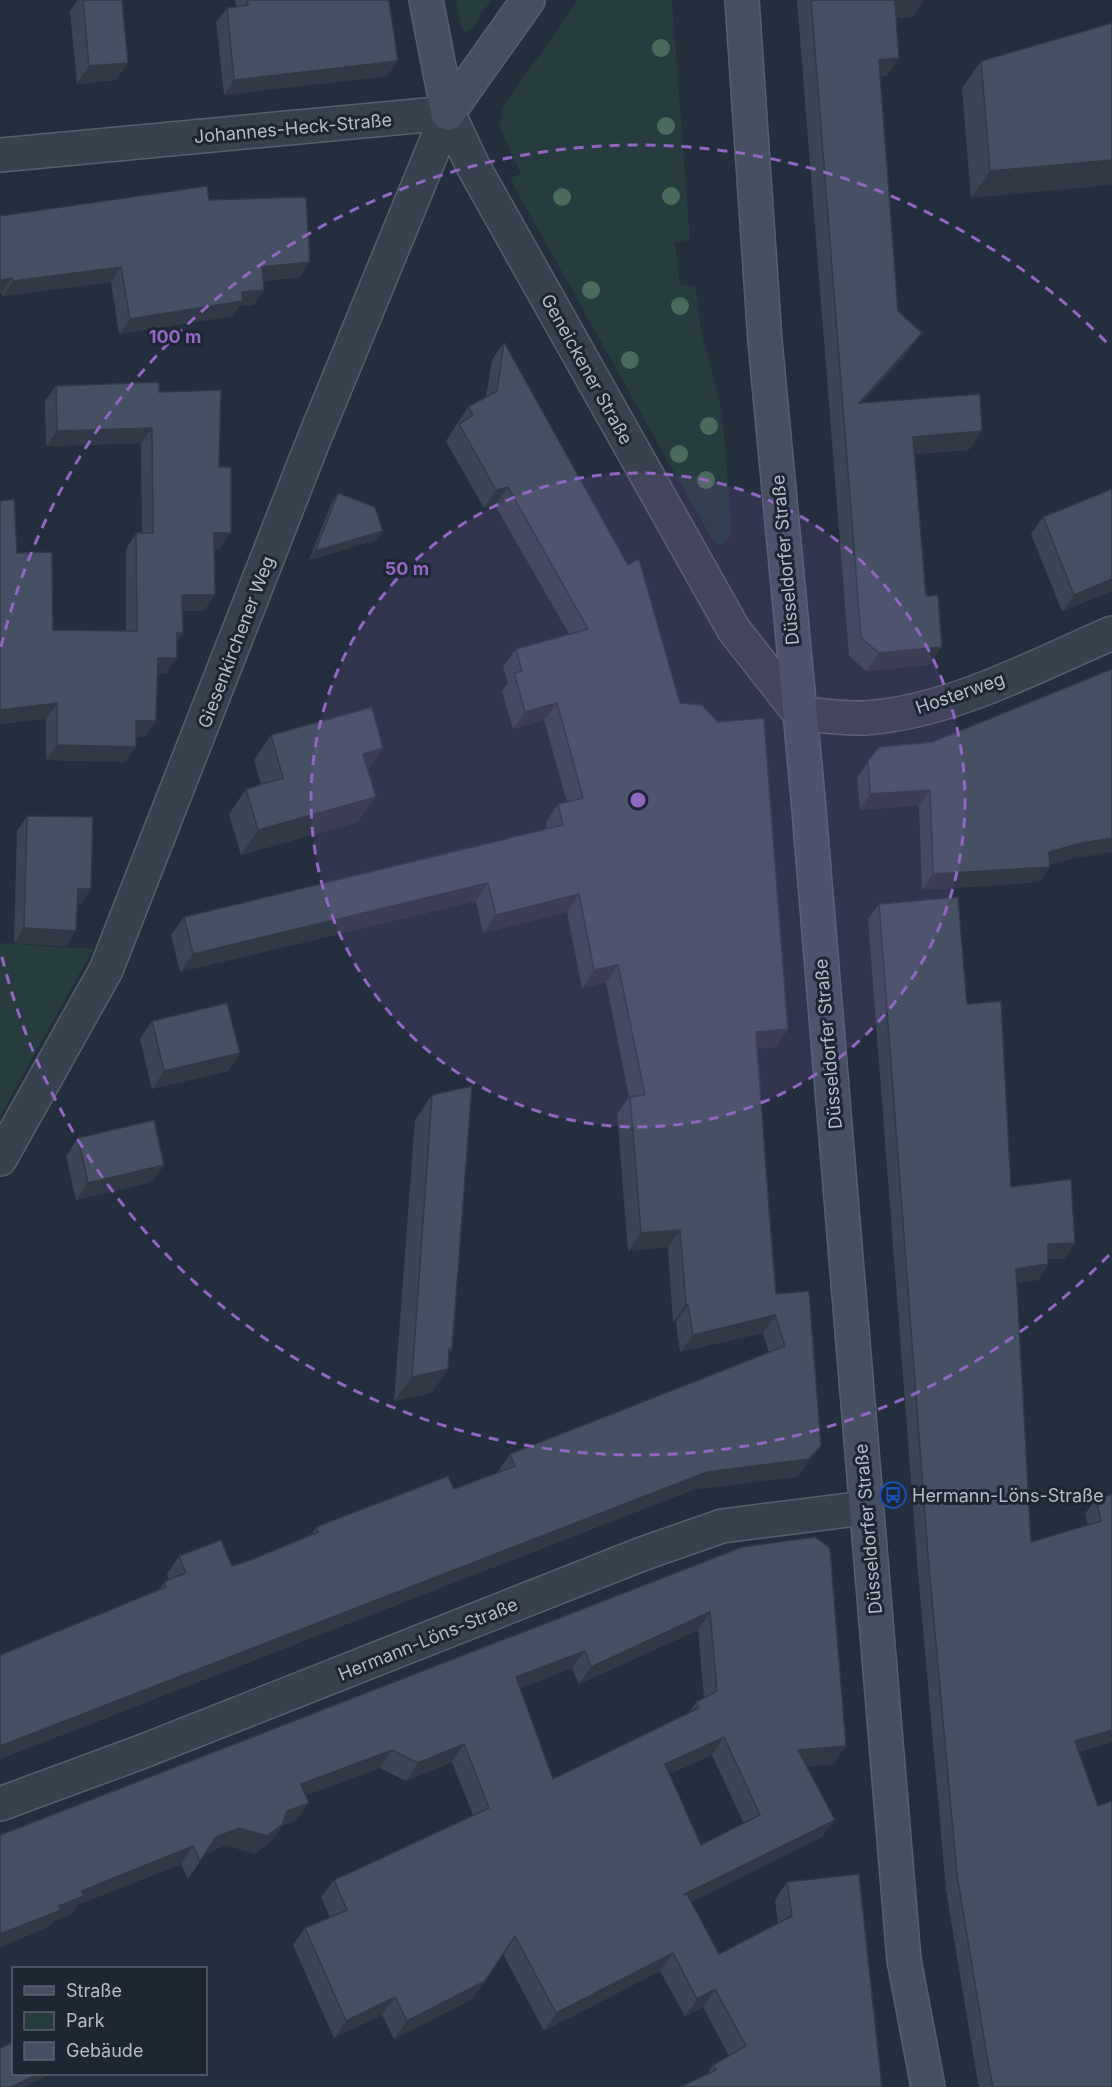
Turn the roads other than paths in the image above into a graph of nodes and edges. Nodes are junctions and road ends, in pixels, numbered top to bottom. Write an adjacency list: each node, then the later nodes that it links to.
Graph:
1 (426, 0): 4 (main road, Geneickener Straße)
2 (528, 0): 4 (main road)
3 (741, 0): 7 (main road, Düsseldorfer Straße)
4 (448, 114): 5 (street, Johannes-Heck-Straße); 7 (street, Geneickener Straße); 8 (street, Giesenkirchener Weg)
5 (0, 155)
6 (1112, 633): 7 (street, Hosterweg)
7 (800, 714): 9 (main road, Düsseldorfer Straße)
8 (0, 1159)
9 (865, 1508): 10 (street, Hermann-Löns-Straße); 11 (main road, Düsseldorfer Straße)
10 (0, 1804)
11 (928, 2087)

